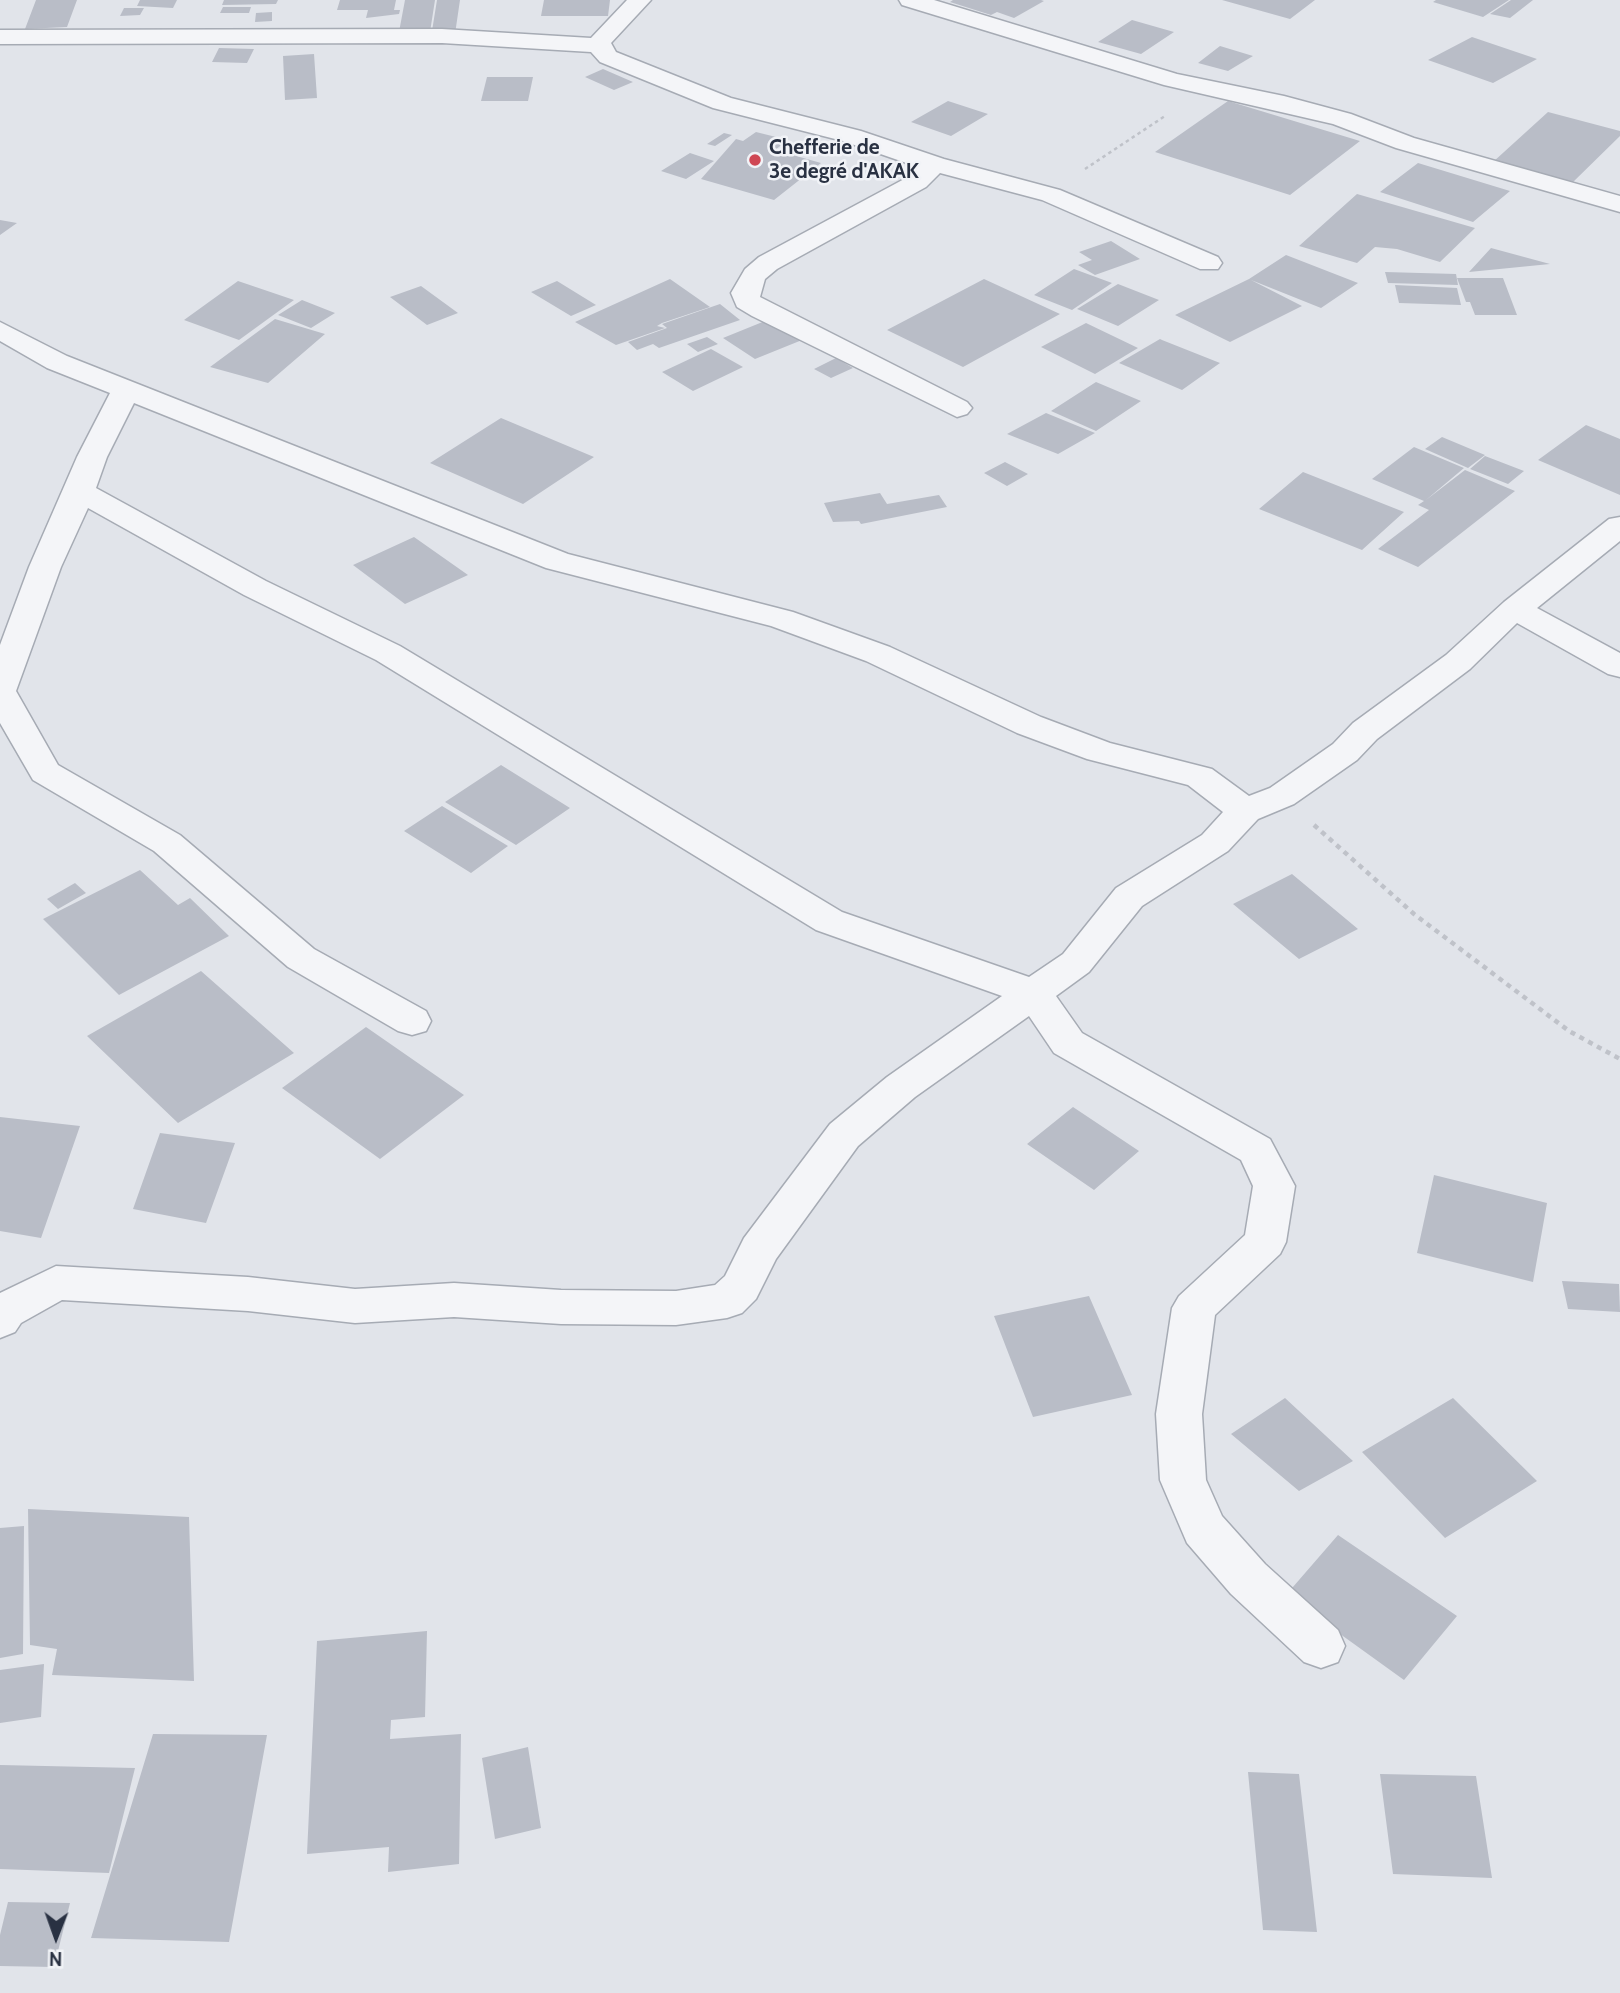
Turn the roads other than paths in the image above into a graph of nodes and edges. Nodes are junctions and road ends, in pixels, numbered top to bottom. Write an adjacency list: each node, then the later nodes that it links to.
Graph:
1 (640, 0): 4 (street)
2 (911, 0): 6 (street)
3 (0, 37): 4 (street)
4 (598, 45): 5 (street)
5 (935, 163): 7 (street); 10 (street)
6 (1620, 204)
7 (1209, 263)
8 (0, 330): 9 (street)
9 (126, 389): 11 (street); 16 (street)
10 (957, 408)
11 (80, 491): 15 (street); 17 (street)
12 (1620, 526): 13 (street)
13 (1515, 609): 14 (street); 16 (street)
14 (1620, 667)
15 (0, 691): 18 (street)
16 (1245, 811): 17 (street)
17 (1033, 993): 19 (street); 20 (street)
18 (412, 1021)
19 (0, 1320)
20 (1321, 1646)

